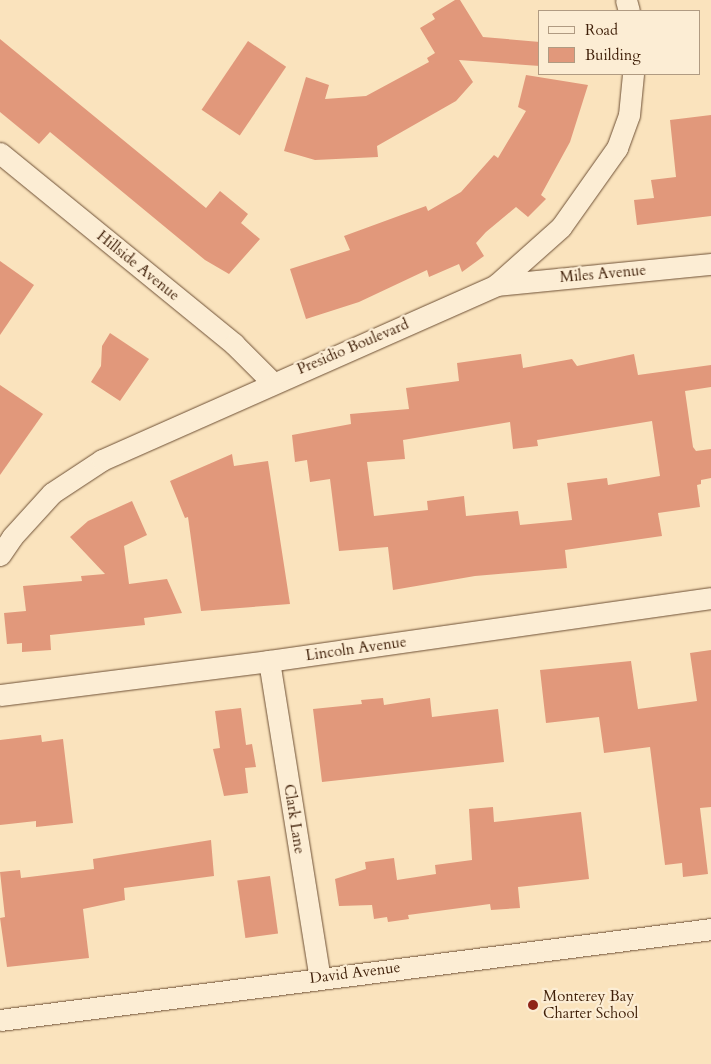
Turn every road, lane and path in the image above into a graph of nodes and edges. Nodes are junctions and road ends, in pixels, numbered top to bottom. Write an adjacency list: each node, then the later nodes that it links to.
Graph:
1 (632, 75): 4 (street, Presidio Boulevard)
2 (0, 154): 5 (street, Hillside Avenue)
3 (711, 264): 4 (street, Miles Avenue)
4 (496, 284): 5 (street, Presidio Boulevard)
5 (272, 382): 6 (street, Presidio Boulevard)
6 (0, 555)
7 (711, 598): 8 (street, Lincoln Avenue)
8 (269, 661): 9 (street, Lincoln Avenue); 11 (street, Clark Lane)
9 (0, 695)
10 (711, 929): 11 (street, David Avenue)
11 (320, 978): 12 (street, David Avenue)
12 (0, 1020)

